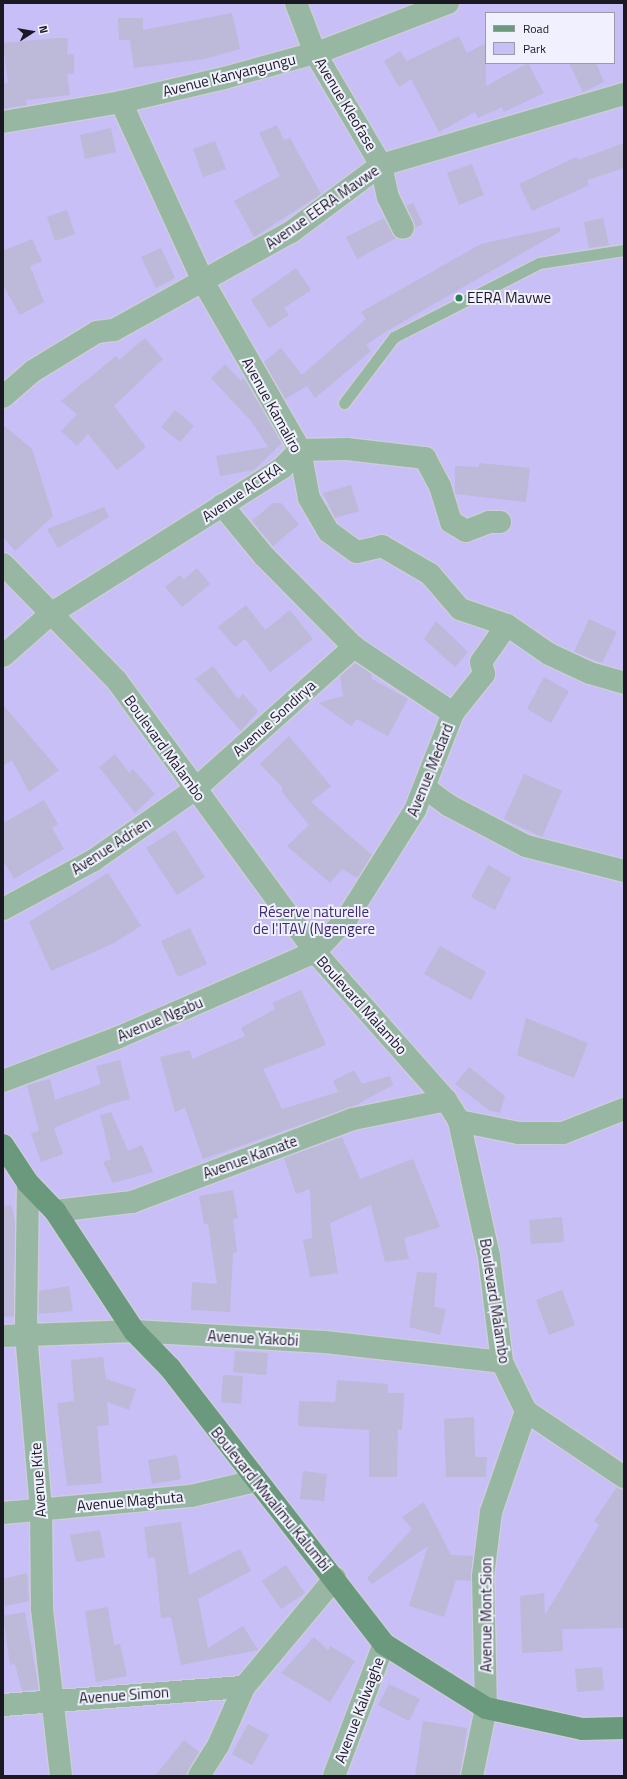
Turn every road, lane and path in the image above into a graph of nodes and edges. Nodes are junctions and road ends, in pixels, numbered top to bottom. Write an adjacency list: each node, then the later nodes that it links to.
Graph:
1 (296, 3): 3 (street, Avenue Kleofase)
2 (448, 3): 3 (street, Avenue Kanyangungu)
3 (315, 53): 5 (street, Avenue Kanyangungu); 7 (street, Avenue Kleofase)
4 (624, 94): 7 (street, Avenue EERA Mavwe)
5 (121, 102): 6 (street, Avenue Kanyangungu); 10 (street, Avenue Kamaliro)
6 (3, 122)
7 (381, 165): 8 (street, Avenue Kleofase); 10 (street, Avenue EERA Mavwe)
8 (403, 228)
9 (624, 250): 12 (lane)
10 (204, 283): 11 (street, Avenue EERA Mavwe); 13 (street, Avenue Kamaliro)
11 (3, 397)
12 (344, 403)
13 (300, 450): 14 (street, Avenue ACEKA); 15 (street); 18 (street, Avenue Kamaliro)
14 (222, 505): 17 (street, Avenue ACEKA); 19 (street)
15 (500, 522)
16 (3, 564): 17 (street, Boulevard Malambo)
17 (52, 613): 20 (street, Avenue ACEKA); 24 (street, Boulevard Malambo)
18 (507, 625): 21 (street, Avenue Kamaliro); 22 (street, Avenue Medard)
19 (354, 646): 22 (street); 24 (street, Avenue Sondirya)
20 (3, 656)
21 (624, 683)
22 (453, 713): 23 (street, Avenue Medard)
23 (425, 788): 25 (street); 27 (street, Avenue Medard)
24 (194, 790): 26 (street, Avenue Adrien); 27 (street, Boulevard Malambo)
25 (624, 871)
26 (3, 909)
27 (315, 952): 28 (street, Avenue Ngabu); 29 (street, Boulevard Malambo)
28 (3, 1081)
29 (446, 1100): 31 (street, Boulevard Malambo); 34 (street, Avenue Kamate)
30 (624, 1109): 31 (street)
31 (459, 1121): 38 (street, Boulevard Malambo)
32 (3, 1145): 33 (street, Boulevard Mwalimu Kalumbi)
33 (28, 1183): 34 (street, Boulevard Mwalimu Kalumbi); 36 (street, Avenue Kite)
34 (55, 1211): 35 (street, Boulevard Mwalimu Kalumbi)
35 (134, 1331): 36 (street, Avenue Yakobi); 38 (street, Avenue Yakobi); 41 (street, Boulevard Mwalimu Kalumbi)
36 (26, 1334): 37 (street, Avenue Yakobi); 42 (street, Avenue Kite)
37 (3, 1336)
38 (502, 1362): 39 (street, Boulevard Malambo)
39 (526, 1411): 40 (street, Boulevard Malambo); 49 (street, Avenue Mont Sion)
40 (624, 1477)
41 (255, 1481): 42 (street, Avenue Maghuta); 44 (street, Boulevard Mwalimu Kalumbi)
42 (41, 1509): 43 (street, Avenue Maghuta); 47 (street, Avenue Kite)
43 (3, 1513)
44 (334, 1578): 45 (street, Boulevard Mwalimu Kalumbi); 46 (street)
45 (384, 1644): 49 (street, Boulevard Mwalimu Kalumbi); 53 (street, Avenue Kalwaghe)
46 (244, 1687): 47 (street, Avenue Simon); 52 (street)
47 (55, 1700): 48 (street, Avenue Simon); 51 (street, Avenue Kite)
48 (3, 1705)
49 (486, 1708): 50 (street, Boulevard Mwalimu Kalumbi); 54 (street, Avenue Mont Sion)
50 (624, 1728)
51 (62, 1776)
52 (198, 1776)
53 (334, 1776)
54 (472, 1776)

